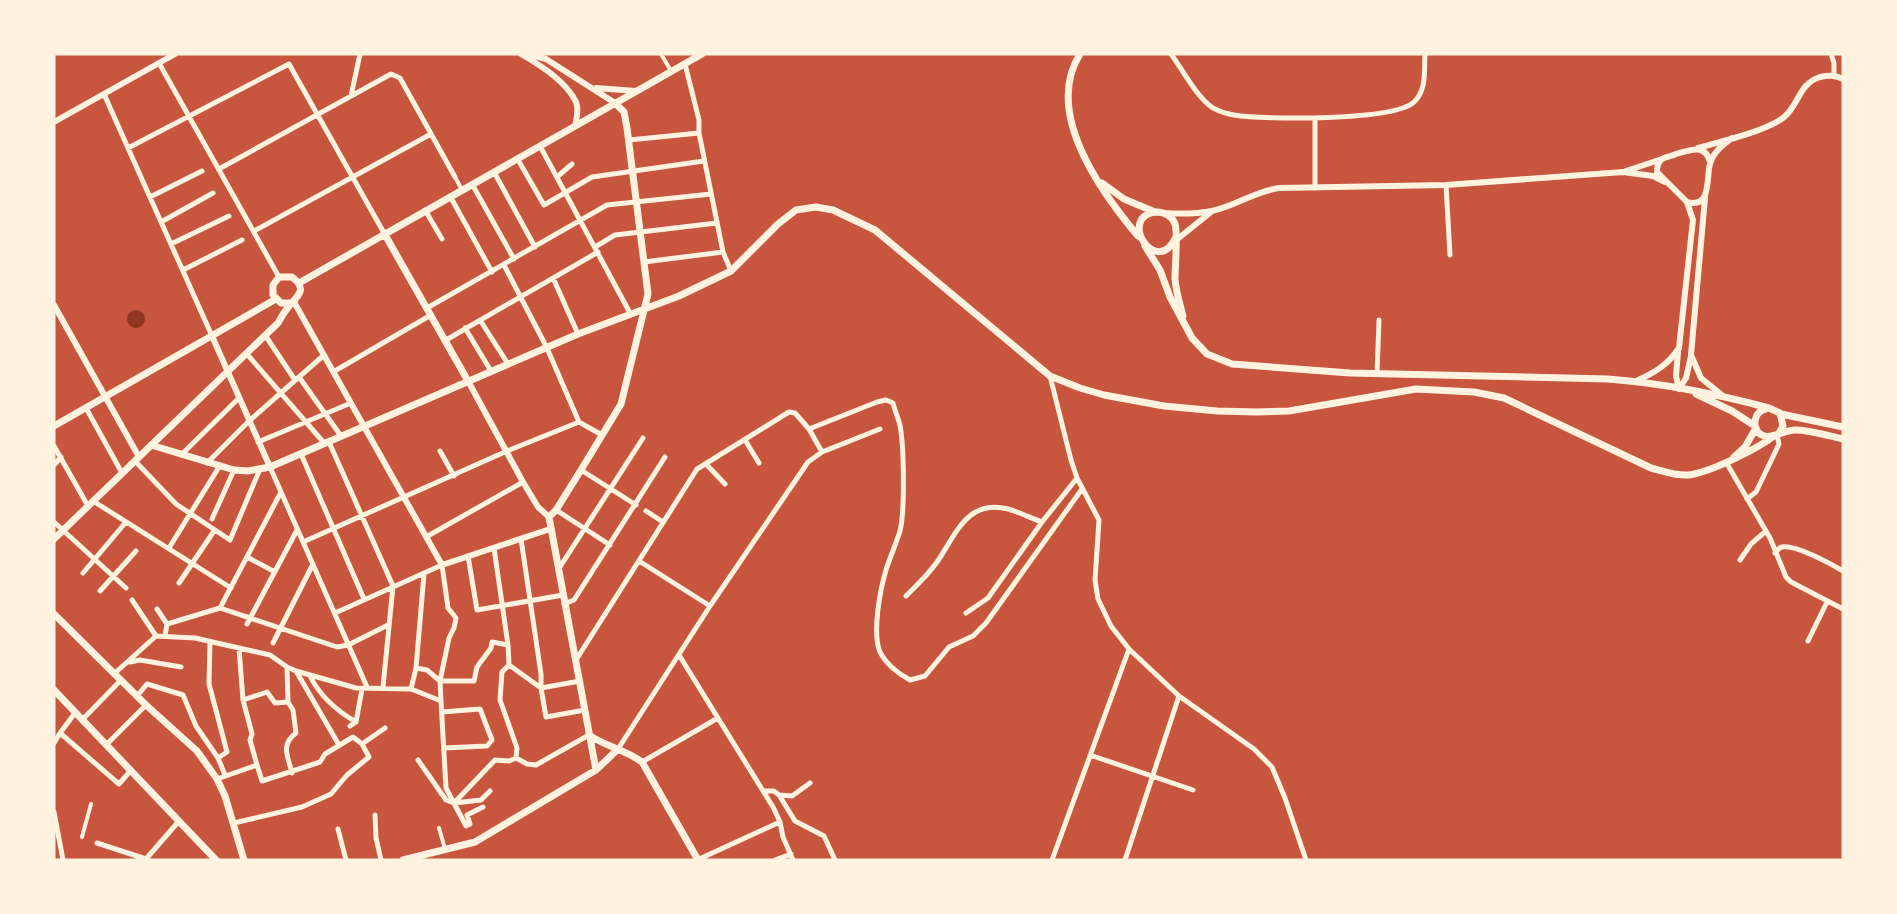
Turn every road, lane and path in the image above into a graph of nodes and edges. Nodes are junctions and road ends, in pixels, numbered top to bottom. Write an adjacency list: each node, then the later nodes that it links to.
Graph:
1 (175, 54): 12 (street)
2 (360, 54): 19 (street)
3 (520, 54): 25 (street)
4 (528, 54): 11 (street)
5 (661, 54): 14 (street)
6 (1080, 54): 46 (main road)
7 (1171, 54): 23 (street)
8 (1425, 54): 23 (street)
9 (1831, 54): 15 (street)
10 (698, 55): 13 (main road)
11 (544, 56): 16 (street)
12 (159, 63): 18 (street); 22 (street)
13 (684, 64): 14 (main road); 26 (street)
14 (671, 71): 17 (main road)
15 (1840, 76): 28 (street)
16 (592, 88): 17 (street); 20 (street)
17 (637, 91): 20 (main road)
18 (104, 94): 24 (street); 31 (street)
19 (351, 96): 21 (street); 27 (street)
20 (615, 103): 25 (main road); 29 (main road)
21 (317, 114): 22 (street); 38 (street); 43 (street)
22 (189, 116): 31 (street); 38 (street)
23 (1315, 119): 50 (street)
24 (54, 122)
25 (575, 126): 30 (main road)
26 (699, 133): 29 (street); 35 (street)
27 (431, 134): 43 (street); 44 (street)
28 (1732, 138): 32 (street); 36 (street)
29 (629, 140): 40 (main road)
30 (540, 146): 33 (main road); 45 (street)
31 (128, 148): 56 (street)
32 (1697, 148): 34 (street); 36 (street)
33 (518, 158): 41 (main road); 52 (street)
34 (1662, 159): 42 (street); 47 (street)
35 (704, 161): 40 (street); 54 (street)
36 (1710, 162): 57 (street)
37 (572, 164): 45 (street)
38 (219, 169): 67 (street)
39 (202, 171): 56 (street)
40 (633, 171): 52 (street); 58 (main road)
41 (494, 172): 48 (main road); 76 (street)
42 (1623, 172): 47 (street); 49 (street)
43 (352, 177): 67 (street); 69 (street)
44 (455, 177): 51 (street)
45 (557, 177): 52 (street)
46 (1097, 180): 62 (main road); 71 (main road)
47 (1665, 182): 59 (street)
48 (472, 184): 51 (main road); 80 (street)
49 (1446, 185): 50 (street); 79 (street)
50 (1315, 188): 61 (street)
51 (462, 190): 55 (main road)
52 (565, 192): 64 (street)
53 (213, 193): 65 (street)
54 (711, 194): 58 (street); 66 (street)
55 (450, 196): 60 (main road); 85 (street)
56 (150, 197): 65 (street)
57 (1705, 198): 59 (street); 109 (street)
58 (637, 202): 64 (street); 68 (main road)
59 (1687, 202): 106 (street)
60 (425, 210): 69 (main road); 70 (street)
61 (1212, 211): 62 (street); 73 (street)
62 (1159, 213): 71 (main road); 73 (main road)
63 (229, 216): 74 (street)
64 (580, 220): 76 (street); 77 (street)
65 (161, 222): 74 (street)
66 (717, 223): 68 (street); 78 (street)
67 (254, 231): 86 (street)
68 (641, 232): 77 (street); 81 (main road)
69 (384, 233): 88 (main road); 94 (main road)
70 (442, 238)
71 (1140, 239): 75 (main road)
72 (242, 240): 83 (street)
73 (1175, 240): 75 (main road); 98 (main road)
74 (171, 244): 83 (street)
75 (1145, 246): 98 (main road)
76 (535, 247): 80 (street)
77 (596, 250): 87 (street); 95 (street)
78 (723, 252): 81 (street); 84 (street)
79 (1450, 255)
80 (514, 259): 82 (street)
81 (644, 262): 93 (main road)
82 (504, 265): 85 (street); 89 (street)
83 (183, 270): 103 (street)
84 (731, 271): 93 (main road); 115 (main road)
85 (492, 272): 94 (street)
86 (279, 277): 88 (main road); 90 (main road)
87 (553, 278): 89 (street); 101 (street)
88 (299, 283): 91 (main road)
89 (521, 296): 96 (street); 105 (street)
90 (276, 299): 91 (main road); 103 (main road)
91 (292, 303): 102 (main road); 108 (street)
92 (54, 306): 122 (street)
93 (645, 308): 95 (main road); 100 (main road)
94 (429, 312): 104 (main road); 113 (street)
95 (630, 313): 100 (main road); 101 (main road)
96 (480, 320): 99 (street); 110 (street)
97 (1379, 320): 114 (street)
98 (1185, 324): 114 (main road)
99 (465, 328): 104 (street); 112 (street)
100 (638, 330): 139 (main road)
101 (578, 334): 105 (main road)
102 (265, 335): 107 (main road); 116 (street)
103 (212, 336): 111 (street); 122 (main road)
104 (446, 340): 117 (main road)
105 (547, 348): 110 (main road); 132 (street)
106 (1679, 348): 118 (street); 119 (street)
107 (246, 353): 111 (main road); 121 (street)
108 (324, 355): 113 (street); 116 (street)
109 (1691, 355): 119 (street); 123 (street)
110 (508, 364): 112 (main road)
111 (227, 371): 124 (street); 147 (main road)
112 (491, 371): 117 (main road)
113 (333, 372): 125 (street)
114 (1377, 374): 118 (main road)
115 (1050, 376): 157 (main road); 169 (street)
116 (297, 379): 121 (street); 128 (street)
117 (468, 381): 134 (main road); 150 (street)
118 (1636, 381): 119 (main road)
119 (1679, 389): 120 (main road)
120 (1691, 391): 123 (main road); 135 (main road)
121 (281, 393): 130 (street); 131 (street)
122 (106, 396): 126 (main road); 156 (street)
123 (1723, 396): 127 (main road)
124 (239, 398): 130 (street); 153 (street)
125 (351, 403): 128 (street); 134 (street)
126 (86, 408): 133 (main road); 167 (street)
127 (1770, 408): 129 (main road); 135 (main road)
128 (325, 413): 131 (street); 141 (street)
129 (1780, 413): 136 (main road); 140 (main road)
130 (249, 421): 145 (street); 158 (street)
131 (306, 422): 145 (street); 146 (street)
132 (579, 422): 139 (street); 150 (street)
133 (54, 426)
134 (364, 426): 141 (main road); 175 (street)
135 (1756, 427): 140 (main road); 157 (main road)
136 (1843, 427)
137 (809, 429): 144 (street); 151 (street); 173 (street)
138 (879, 429): 151 (street)
139 (602, 435): 166 (main road)
140 (1777, 435): 143 (main road); 157 (main road); 176 (street)
141 (341, 436): 146 (main road)
142 (643, 438): 172 (street)
143 (1843, 439)
144 (745, 440): 159 (street); 160 (street)
145 (258, 442): 163 (street)
146 (327, 443): 152 (main road); 182 (street)
147 (151, 445): 153 (main road); 156 (main road)
148 (54, 446): 155 (street)
149 (440, 451): 168 (street)
150 (507, 451): 168 (street); 170 (street)
151 (822, 452): 234 (street)
152 (301, 454): 163 (main road); 189 (street)
153 (181, 455): 158 (main road)
154 (666, 457): 178 (street)
155 (61, 458): 161 (street); 177 (street)
156 (137, 459): 167 (main road); 181 (street)
157 (1729, 460): 176 (street)
158 (207, 463): 162 (main road)
159 (759, 463)
160 (706, 464): 171 (street); 187 (street)
161 (54, 465)
162 (219, 466): 165 (main road); 181 (street)
163 (270, 467): 164 (main road); 174 (street)
164 (260, 469): 165 (main road); 194 (street)
165 (234, 470): 184 (street)
166 (581, 470): 172 (street); 179 (main road)
167 (122, 473): 177 (main road)
168 (454, 476): 175 (street)
169 (1077, 478): 173 (street); 188 (street)
170 (523, 482): 183 (street); 196 (street)
171 (725, 484)
172 (610, 489): 178 (street); 191 (street)
173 (1082, 489): 254 (street)
174 (280, 492): 193 (street); 207 (street)
175 (404, 498): 182 (street); 196 (street)
176 (1747, 499): 195 (street)
177 (91, 503): 186 (street); 192 (main road)
178 (636, 506): 201 (street)
179 (556, 510): 183 (main road); 191 (street)
180 (646, 511): 187 (street)
181 (190, 514): 194 (street); 203 (street)
182 (363, 516): 189 (street); 222 (street)
183 (549, 517): 190 (main road)
184 (212, 519)
185 (54, 522): 192 (street)
186 (126, 522): 203 (street); 209 (street)
187 (663, 522): 211 (street)
188 (1042, 522): 227 (street); 238 (street)
189 (334, 529): 200 (street); 228 (street)
190 (550, 529): 199 (street); 215 (main road)
191 (585, 529): 201 (street); 215 (street)
192 (63, 530): 198 (main road); 209 (street)
193 (297, 530): 200 (street); 217 (street)
194 (214, 531): 212 (street)
195 (1766, 531): 197 (street); 210 (street)
196 (426, 537): 214 (street)
197 (1770, 538): 202 (street); 206 (street)
198 (54, 539)
199 (521, 539): 204 (street); 230 (street)
200 (303, 542): 213 (street)
201 (610, 545): 232 (street)
202 (1784, 546): 206 (street); 216 (street)
203 (168, 548): 212 (street)
204 (494, 548): 208 (street); 233 (street)
205 (136, 551): 220 (street)
206 (1775, 553): 231 (street)
207 (247, 556): 217 (street); 224 (street)
208 (468, 556): 214 (street); 233 (street)
209 (95, 560): 218 (street); 220 (street)
210 (1740, 560)
211 (639, 561): 234 (street); 256 (street)
212 (193, 564): 221 (street); 224 (street)
213 (313, 564): 240 (street); 245 (street)
214 (442, 565): 219 (street); 266 (street)
215 (558, 570): 226 (main road)
216 (1843, 571)
217 (275, 572): 241 (street)
218 (83, 573)
219 (424, 574): 222 (street); 261 (street)
220 (112, 576): 223 (street); 225 (street)
221 (179, 583)
222 (393, 586): 228 (street); 244 (street)
223 (126, 588)
224 (231, 588): 235 (street)
225 (100, 591)
226 (563, 595): 230 (street); 232 (main road)
227 (906, 596)
228 (364, 599): 240 (street)
229 (132, 600): 246 (street)
230 (530, 601): 233 (street); 270 (street)
231 (1827, 602): 237 (street); 248 (street)
232 (564, 604): 256 (main road)
233 (502, 605): 252 (street)
234 (710, 606): 255 (street)
235 (220, 608): 241 (street); 242 (street)
236 (157, 609): 242 (street)
237 (1843, 609)
238 (966, 613)
239 (54, 614): 263 (main road)
240 (335, 614): 251 (street)
241 (251, 618): 243 (street); 245 (street)
242 (167, 624): 247 (street)
243 (247, 624)
244 (388, 625): 251 (street); 268 (street)
245 (281, 627): 250 (street); 251 (street)
246 (156, 636): 247 (street); 257 (street)
247 (165, 636): 249 (street)
248 (1808, 641)
249 (210, 643): 253 (street); 296 (street)
250 (273, 643)
251 (348, 645): 269 (street)
252 (508, 645): 258 (street); 266 (street)
253 (239, 648): 260 (street); 275 (street)
254 (1129, 649): 274 (street); 295 (street)
255 (679, 655): 282 (street); 294 (street)
256 (576, 660): 267 (main road)
257 (128, 662): 259 (street); 263 (street)
258 (509, 664): 270 (street); 297 (street)
259 (181, 667)
260 (287, 667): 262 (street); 277 (street)
261 (416, 668): 266 (street); 271 (street)
262 (296, 671): 264 (street); 292 (street)
263 (115, 673): 265 (main road)
264 (310, 676): 269 (street); 284 (street)
265 (121, 680): 273 (main road); 283 (street)
266 (440, 681): 276 (street)
267 (580, 681): 270 (street); 279 (main road)
268 (383, 687): 269 (street); 271 (street)
269 (364, 688): 284 (street)
270 (541, 688): 279 (street)
271 (411, 689): 276 (street)
272 (54, 690): 281 (main road)
273 (137, 696): 278 (main road); 296 (street)
274 (1179, 696): 305 (street); 337 (street)
275 (243, 700): 277 (street); 300 (street)
276 (441, 700): 280 (street)
277 (288, 702): 303 (street)
278 (146, 705): 290 (street); 306 (main road)
279 (585, 710): 288 (main road)
280 (442, 712): 293 (street); 293 (street)
281 (75, 713): 283 (main road); 287 (street)
282 (718, 718): 299 (street); 310 (street)
283 (82, 720): 290 (main road)
284 (356, 722): 285 (street)
285 (350, 726)
286 (385, 728): 291 (street)
287 (60, 733): 289 (street); 301 (street)
288 (590, 735): 294 (main road); 297 (street); 302 (main road)
289 (54, 742)
290 (107, 744): 301 (main road)
291 (362, 744): 292 (street); 318 (street)
292 (339, 745): 303 (street)
293 (444, 748): 312 (street)
294 (618, 749): 299 (main road); 302 (main road)
295 (1090, 755): 305 (street); 335 (street)
296 (218, 758): 304 (street)
297 (516, 758): 312 (street)
298 (418, 760): 312 (street)
299 (642, 762): 332 (main road)
300 (257, 765): 303 (street); 304 (street)
301 (131, 770): 317 (main road)
302 (596, 770): 324 (main road)
303 (291, 773)
304 (225, 775): 306 (street)
305 (1152, 776): 308 (street); 336 (street)
306 (217, 779): 318 (main road)
307 (810, 783): 311 (street)
308 (1193, 790)
309 (490, 791): 312 (street)
310 (764, 791): 311 (street); 319 (street)
311 (779, 795): 334 (street)
312 (454, 803): 314 (street)
313 (91, 804): 322 (street)
314 (483, 807)
315 (54, 812): 326 (street)
316 (375, 815): 330 (street)
317 (179, 821): 323 (street); 327 (main road)
318 (236, 822): 328 (main road)
319 (780, 822): 325 (street); 332 (street)
320 (439, 828): 324 (street)
321 (338, 829): 329 (street)
322 (82, 837)
323 (97, 843)
324 (445, 849): 331 (main road)
325 (792, 857): 333 (street)
326 (63, 860)
327 (216, 860)
328 (244, 860)
329 (346, 860)
330 (381, 860)
331 (403, 860)
332 (697, 860)
333 (776, 860)
334 (836, 860)
335 (1052, 860)
336 (1125, 860)
337 (1306, 860)

